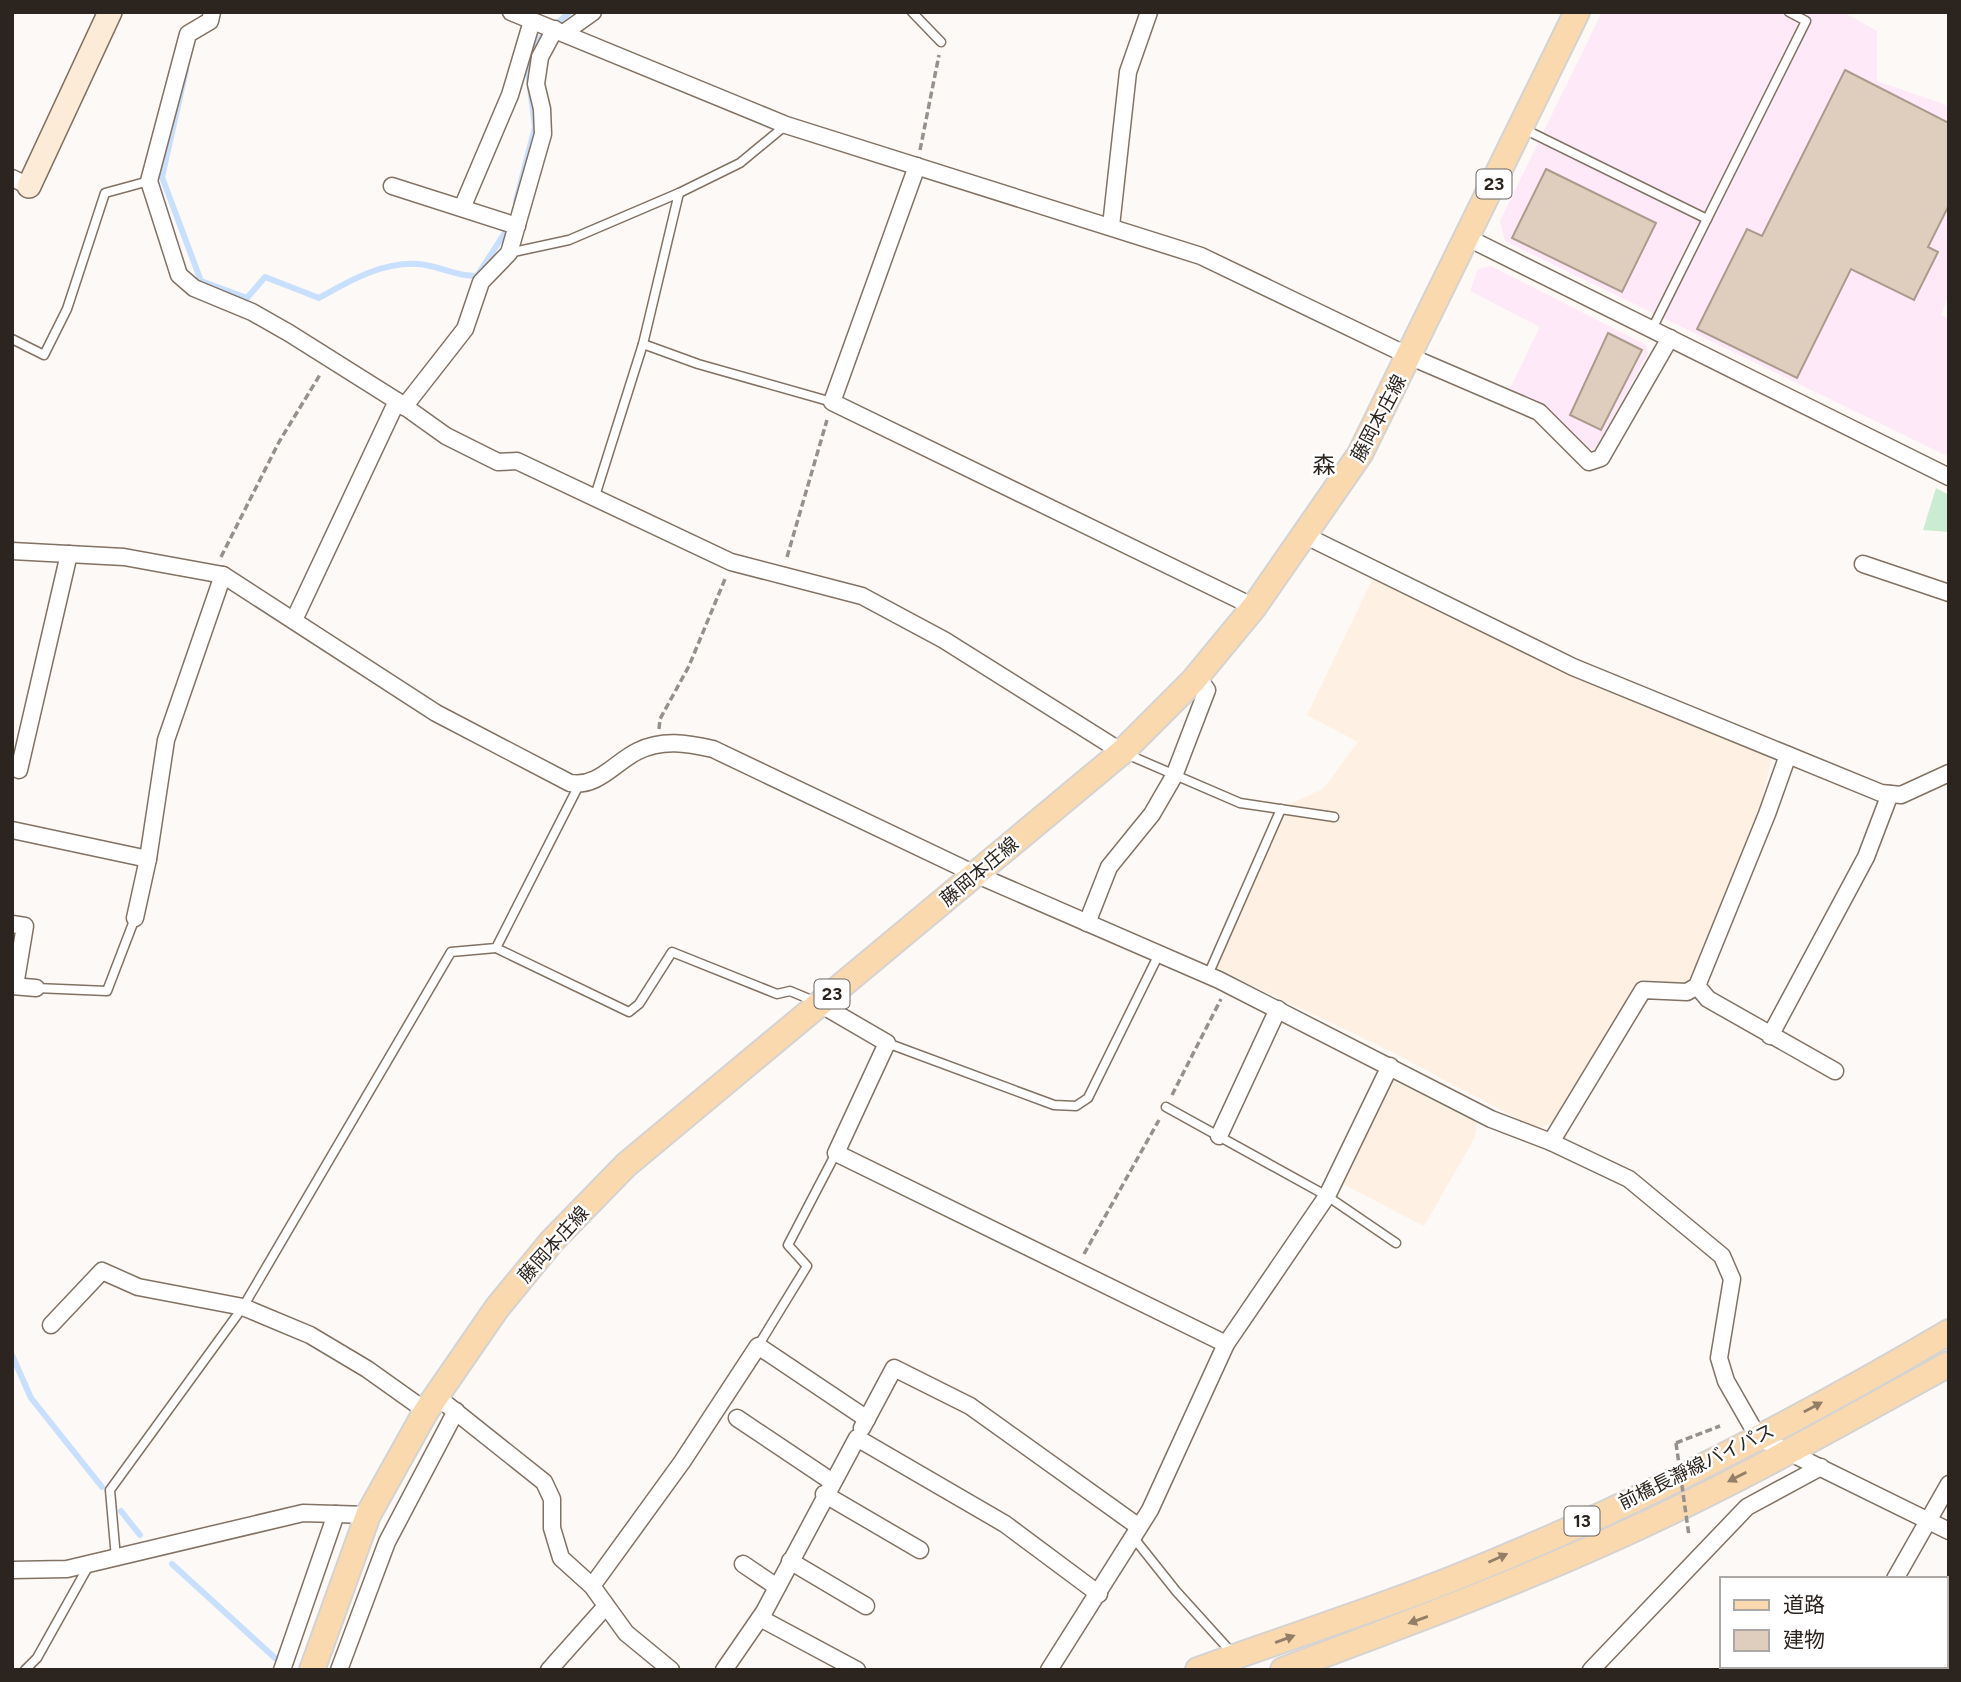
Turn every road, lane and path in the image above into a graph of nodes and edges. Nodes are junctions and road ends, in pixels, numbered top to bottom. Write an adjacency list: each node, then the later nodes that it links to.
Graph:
1 (110, 12): 16 (street)
2 (212, 12): 15 (street)
3 (511, 12): 9 (street)
4 (593, 12): 10 (street)
5 (912, 12): 11 (lane)
6 (1149, 12): 22 (street)
7 (1577, 12): 13 (main road, 藤岡本庄線 / 23)
8 (1794, 14): 20 (lane)
9 (532, 21): 10 (street); 19 (street)
10 (560, 31): 12 (street); 21 (street)
11 (941, 42): 14 (path)
12 (786, 125): 14 (street); 18 (lane)
13 (1521, 127): 20 (lane); 23 (main road, 藤岡本庄線 / 23)
14 (916, 166): 22 (street); 31 (street)
15 (149, 181): 27 (lane); 30 (street)
16 (21, 182)
17 (392, 186): 19 (street)
18 (679, 193): 24 (lane); 28 (lane)
19 (462, 208): 21 (street)
20 (1707, 219): 25 (lane)
21 (517, 226): 24 (street)
22 (1111, 226): 29 (street)
23 (1468, 238): 25 (street); 29 (main road, 藤岡本庄線 / 23)
24 (509, 253): 32 (street)
25 (1652, 329): 26 (street)
26 (1670, 338): 29 (street); 33 (street)
27 (12, 339)
28 (643, 344): 31 (lane); 34 (lane)
29 (1410, 356): 35 (main road, 藤岡本庄線 / 23)
30 (329, 359): 32 (street); 40 (path)
31 (832, 402): 41 (path); 43 (street)
32 (401, 404): 34 (street); 44 (street)
33 (1949, 477)
34 (595, 496): 38 (street)
35 (1304, 535): 43 (main road, 藤岡本庄線 / 23); 48 (street)
36 (12, 551): 37 (street)
37 (69, 554): 40 (street); 49 (street)
38 (731, 562): 41 (street); 46 (path)
39 (1863, 564): 42 (street)
40 (218, 573): 44 (street); 57 (street)
41 (781, 576): 47 (street)
42 (1949, 593)
43 (1254, 607): 45 (main road, 藤岡本庄線 / 23)
44 (294, 620): 52 (street)
45 (1197, 676): 47 (main road, 藤岡本庄線 / 23); 51 (street)
46 (656, 745): 52 (street); 58 (street)
47 (1122, 752): 51 (lane); 58 (main road, 藤岡本庄線 / 23)
48 (1788, 755): 53 (street); 67 (street)
49 (19, 770)
50 (1949, 773): 53 (street)
51 (1174, 776): 54 (lane); 60 (street)
52 (579, 785): 62 (lane)
53 (1890, 794): 71 (street)
54 (1281, 809): 55 (lane); 64 (lane)
55 (1334, 817)
56 (12, 830): 57 (street)
57 (148, 859): 59 (street)
58 (975, 874): 60 (street); 69 (main road, 藤岡本庄線 / 23)
59 (135, 918): 68 (lane)
60 (1087, 923): 63 (street)
61 (12, 924): 66 (street)
62 (496, 948): 69 (lane); 82 (lane)
63 (1159, 954): 64 (street); 72 (lane)
64 (1208, 975): 65 (street)
65 (1229, 985): 70 (street); 75 (path)
66 (14, 986): 68 (street)
67 (1697, 986): 71 (street); 77 (street)
68 (36, 988)
69 (820, 1004): 72 (street); 88 (main road, 藤岡本庄線 / 23)
70 (1278, 1009): 73 (street); 76 (street)
71 (1770, 1037): 74 (street)
72 (887, 1043): 78 (street)
73 (1390, 1066): 77 (street); 79 (street)
74 (1835, 1071)
75 (1166, 1107): 76 (lane); 81 (path)
76 (1219, 1136): 79 (lane)
77 (1550, 1142): 93 (street)
78 (836, 1153): 81 (street); 86 (lane)
79 (1327, 1196): 80 (lane); 85 (street)
80 (1396, 1243)
81 (1074, 1271): 85 (street)
82 (243, 1307): 83 (street); 88 (street); 106 (lane)
83 (51, 1325)
84 (1949, 1332): 93 (main road, 前橋長瀞線バイパス / 13, one-way to 84)
85 (1226, 1344): 103 (street)
86 (758, 1346): 91 (street); 112 (street)
87 (1949, 1364): 95 (main road, 前橋長瀞線バイパス / 13)
88 (431, 1404): 89 (street); 100 (main road, 藤岡本庄線 / 23)
89 (456, 1411): 112 (street); 122 (street)
90 (737, 1418): 98 (street)
91 (867, 1419): 94 (street); 103 (street)
92 (1720, 1426): 104 (path, bridge)
93 (1758, 1437): 95 (street); 118 (main road, 前橋長瀞線バイパス / 13, one-way to 93)
94 (857, 1438): 98 (street); 114 (street)
95 (1790, 1451): 96 (street); 129 (main road, 前橋長瀞線バイパス / 13, one-way to 129)
96 (1821, 1467): 101 (street); 130 (street)
97 (1949, 1484): 101 (street)
98 (828, 1487): 105 (street); 107 (street)
99 (336, 1514): 100 (street); 106 (street); 120 (street)
100 (368, 1515): 121 (main road, 藤岡本庄線 / 23)
101 (1928, 1520): 102 (street); 111 (street)
102 (1949, 1531)
103 (1136, 1532): 114 (street); 118 (lane)
104 (1689, 1536)
105 (920, 1550)
106 (116, 1558): 108 (street)
107 (790, 1561): 113 (street); 116 (street)
108 (90, 1564): 110 (street); 119 (lane)
109 (743, 1564): 113 (street)
110 (12, 1570)
111 (1896, 1577)
112 (592, 1586): 115 (street)
113 (776, 1587): 117 (street)
114 (1099, 1594): 127 (street)
115 (606, 1606): 123 (street); 124 (street)
116 (866, 1606)
117 (760, 1618): 125 (street); 126 (street)
118 (1235, 1656): 128 (main road, 前橋長瀞線バイパス / 13)
119 (25, 1670)
120 (282, 1670)
121 (312, 1670)
122 (339, 1670)
123 (549, 1670)
124 (671, 1670)
125 (724, 1670)
126 (857, 1670)
127 (1049, 1670)
128 (1198, 1670)
129 (1283, 1670)
130 (1591, 1670)

